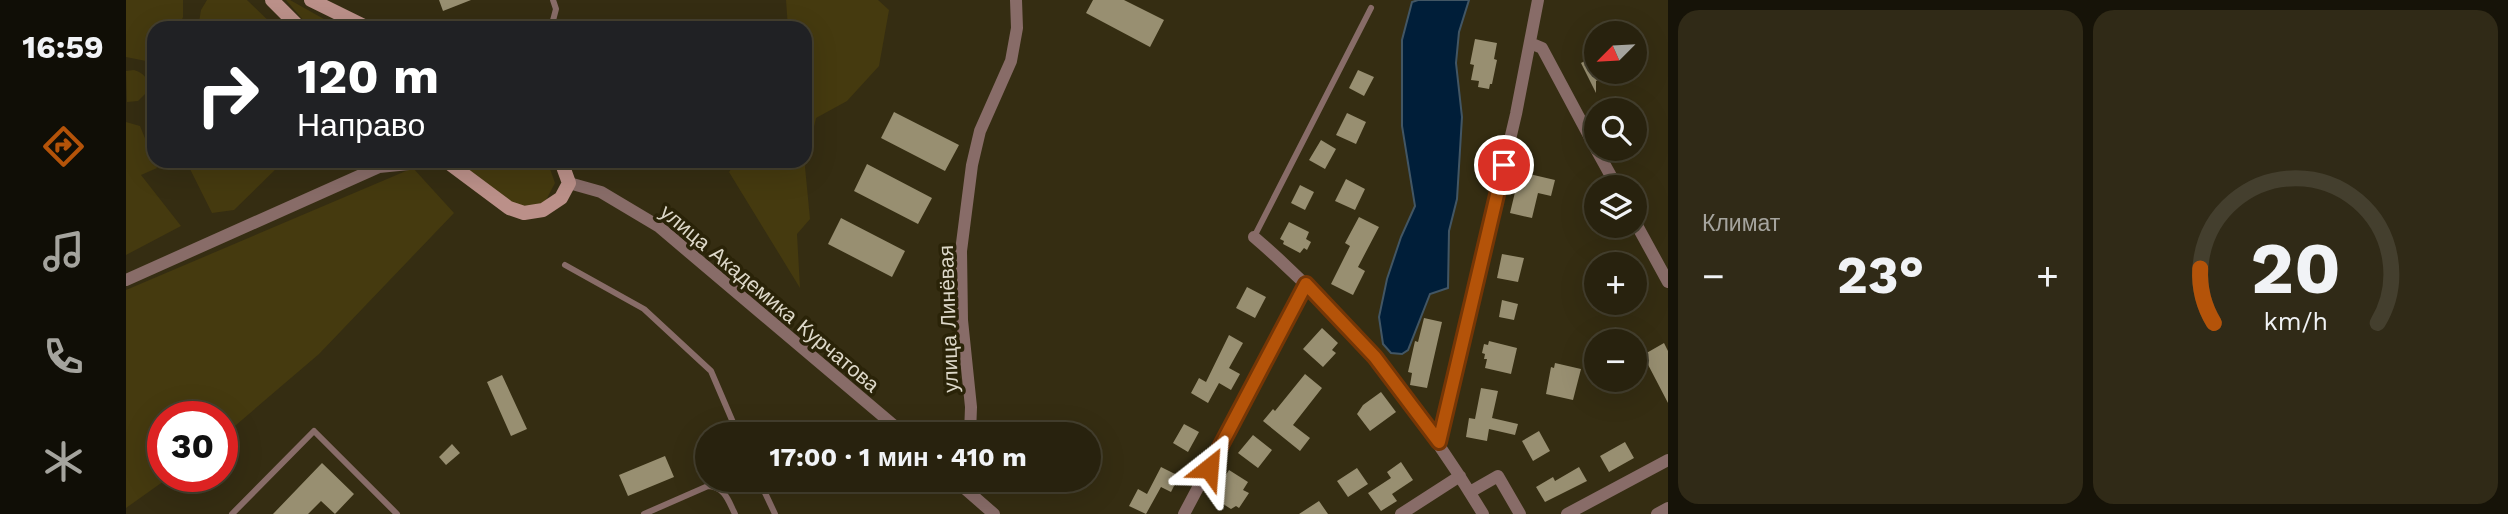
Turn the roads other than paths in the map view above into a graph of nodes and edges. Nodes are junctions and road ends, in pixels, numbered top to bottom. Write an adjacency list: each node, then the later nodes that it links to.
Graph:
1 (272, 0): 7 (street)
2 (311, 0): 8 (street)
3 (553, 0): 9 (lane)
4 (1016, 0): 24 (street, улица Линёвая)
5 (1538, 0): 10 (street)
6 (1371, 8): 16 (lane)
7 (293, 21)
8 (354, 21)
9 (553, 21)
10 (1530, 43): 11 (street); 25 (street)
11 (1584, 127)
12 (370, 168): 19 (street)
13 (455, 168): 15 (street)
14 (564, 168): 15 (street)
15 (569, 183): 23 (street, улица Академика Курчатова)
16 (1254, 237): 21 (street)
17 (1644, 238): 20 (street)
18 (565, 265): 22 (lane)
19 (126, 280)
20 (1668, 282)
21 (1306, 284): 25 (street); 40 (street)
22 (733, 422)
23 (890, 422)
24 (971, 422)
25 (1439, 442): 27 (street)
26 (1668, 460): 44 (street)
27 (1460, 476): 30 (street); 41 (street)
28 (765, 492): 38 (lane)
29 (971, 492): 39 (street)
30 (1470, 492): 42 (street); 43 (street)
31 (390, 507): 33 (lane); 34 (lane); 35 (lane)
32 (1668, 508): 45 (street)
33 (232, 514)
34 (383, 514)
35 (397, 514)
36 (644, 514): 37 (lane)
37 (735, 514)
38 (775, 514)
39 (994, 514)
40 (1184, 514)
41 (1401, 514)
42 (1483, 514)
43 (1520, 514)
44 (1567, 514)
45 (1657, 514)

